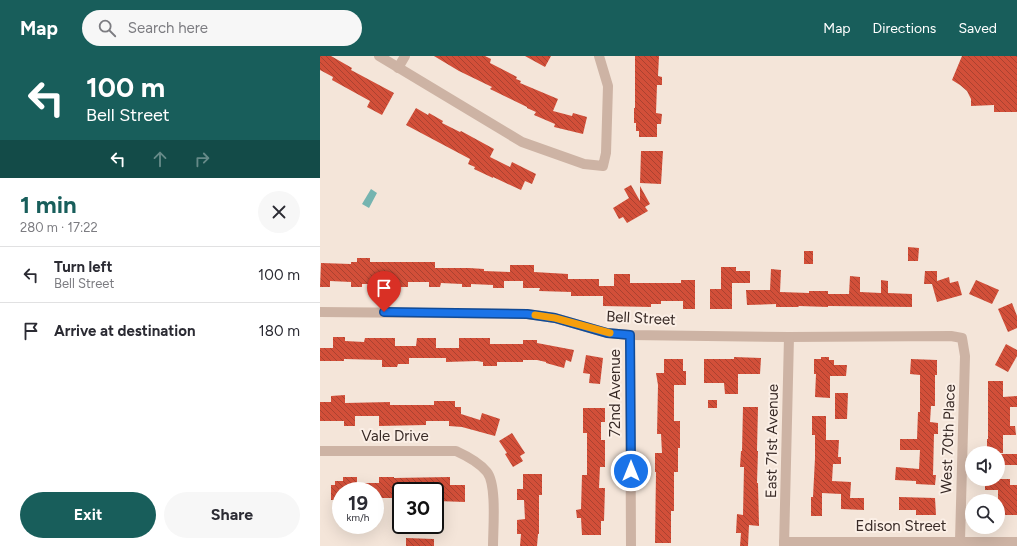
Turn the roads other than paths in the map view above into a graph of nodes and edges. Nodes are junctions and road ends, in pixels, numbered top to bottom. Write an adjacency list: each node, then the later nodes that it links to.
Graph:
1 (378, 56): 4 (street)
2 (405, 56): 4 (street)
3 (599, 56): 4 (street)
4 (398, 68)
5 (320, 312): 6 (street, Bell Street)
6 (630, 335): 7 (street, Bell Street); 14 (street, 72nd Avenue)
7 (789, 337): 8 (street, Bell Street); 12 (street, East 71st Avenue)
8 (962, 338): 10 (street, West 70th Place)
9 (320, 451): 13 (street, Vale Drive)
10 (960, 541): 11 (street, Edison Street); 12 (street, Edison Street)
11 (1017, 542)
12 (784, 544)
13 (493, 546)
14 (631, 546)

